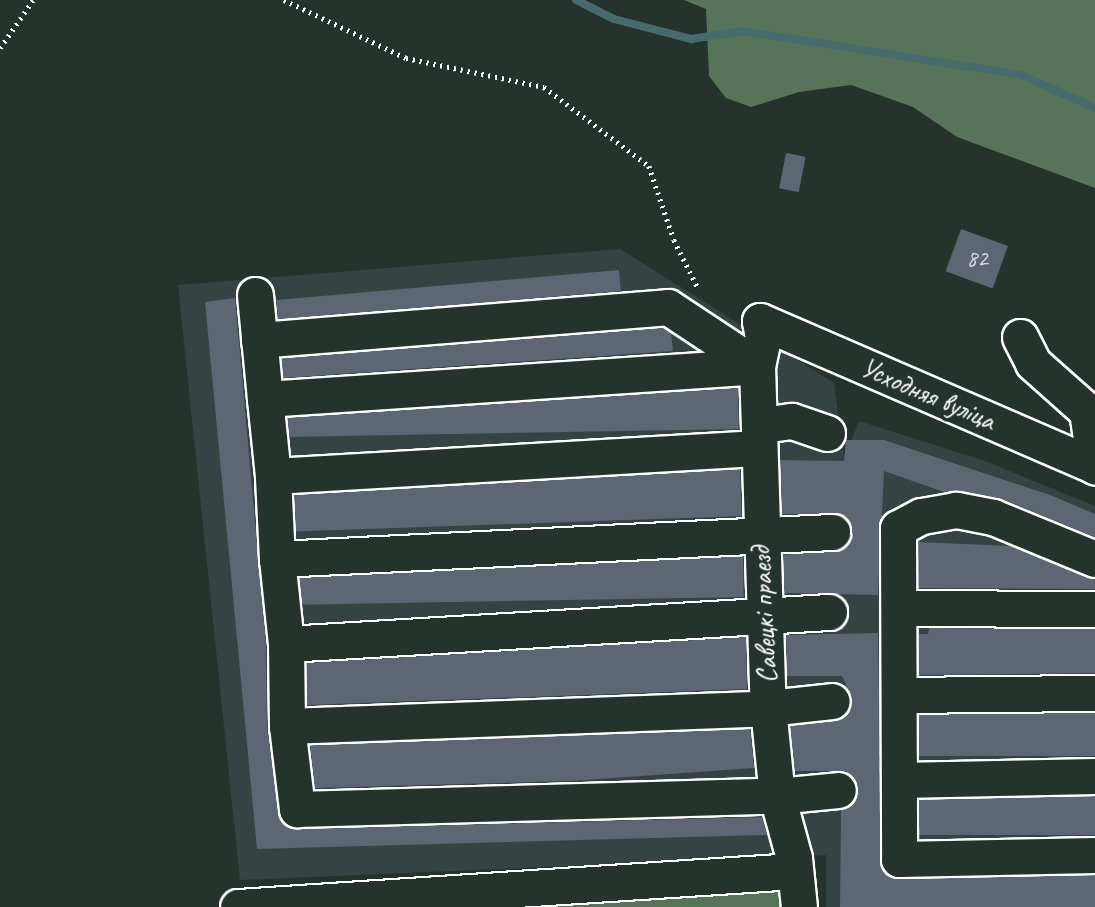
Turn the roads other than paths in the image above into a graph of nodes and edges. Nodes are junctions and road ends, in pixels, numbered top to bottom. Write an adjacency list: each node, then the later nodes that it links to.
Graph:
1 (255, 295): 4 (street)
2 (760, 321): 5 (street, Савецкі праезд); 9 (street, Усходняя вуліца)
3 (1020, 337): 9 (street)
4 (260, 340): 5 (street); 6 (street)
5 (757, 366): 6 (street); 8 (street, Савецкі праезд)
6 (265, 400): 10 (street)
7 (827, 433): 8 (street)
8 (760, 437): 10 (street); 12 (street, Савецкі праезд)
9 (1095, 466)
10 (273, 476): 13 (street)
11 (832, 532): 12 (street)
12 (761, 538): 13 (street); 18 (street, Савецкі праезд)
13 (277, 559): 19 (street)
14 (1095, 559): 15 (street)
15 (899, 608): 16 (street); 21 (street)
16 (1095, 609)
17 (830, 612): 18 (street)
18 (767, 619): 19 (street); 23 (street, Савецкі праезд)
19 (286, 644): 24 (street)
20 (1095, 693): 21 (street)
21 (899, 695): 26 (street)
22 (832, 701): 23 (street)
23 (768, 708): 24 (street); 28 (street, Савецкі праезд)
24 (288, 726): 28 (street)
25 (1095, 776): 26 (street)
26 (899, 780): 29 (street)
27 (838, 790): 28 (street)
28 (776, 796): 30 (street, Савецкі праезд)
29 (1095, 855)
30 (795, 872): 31 (street); 32 (street, Савецкі праезд)
31 (238, 907)
32 (799, 907)

